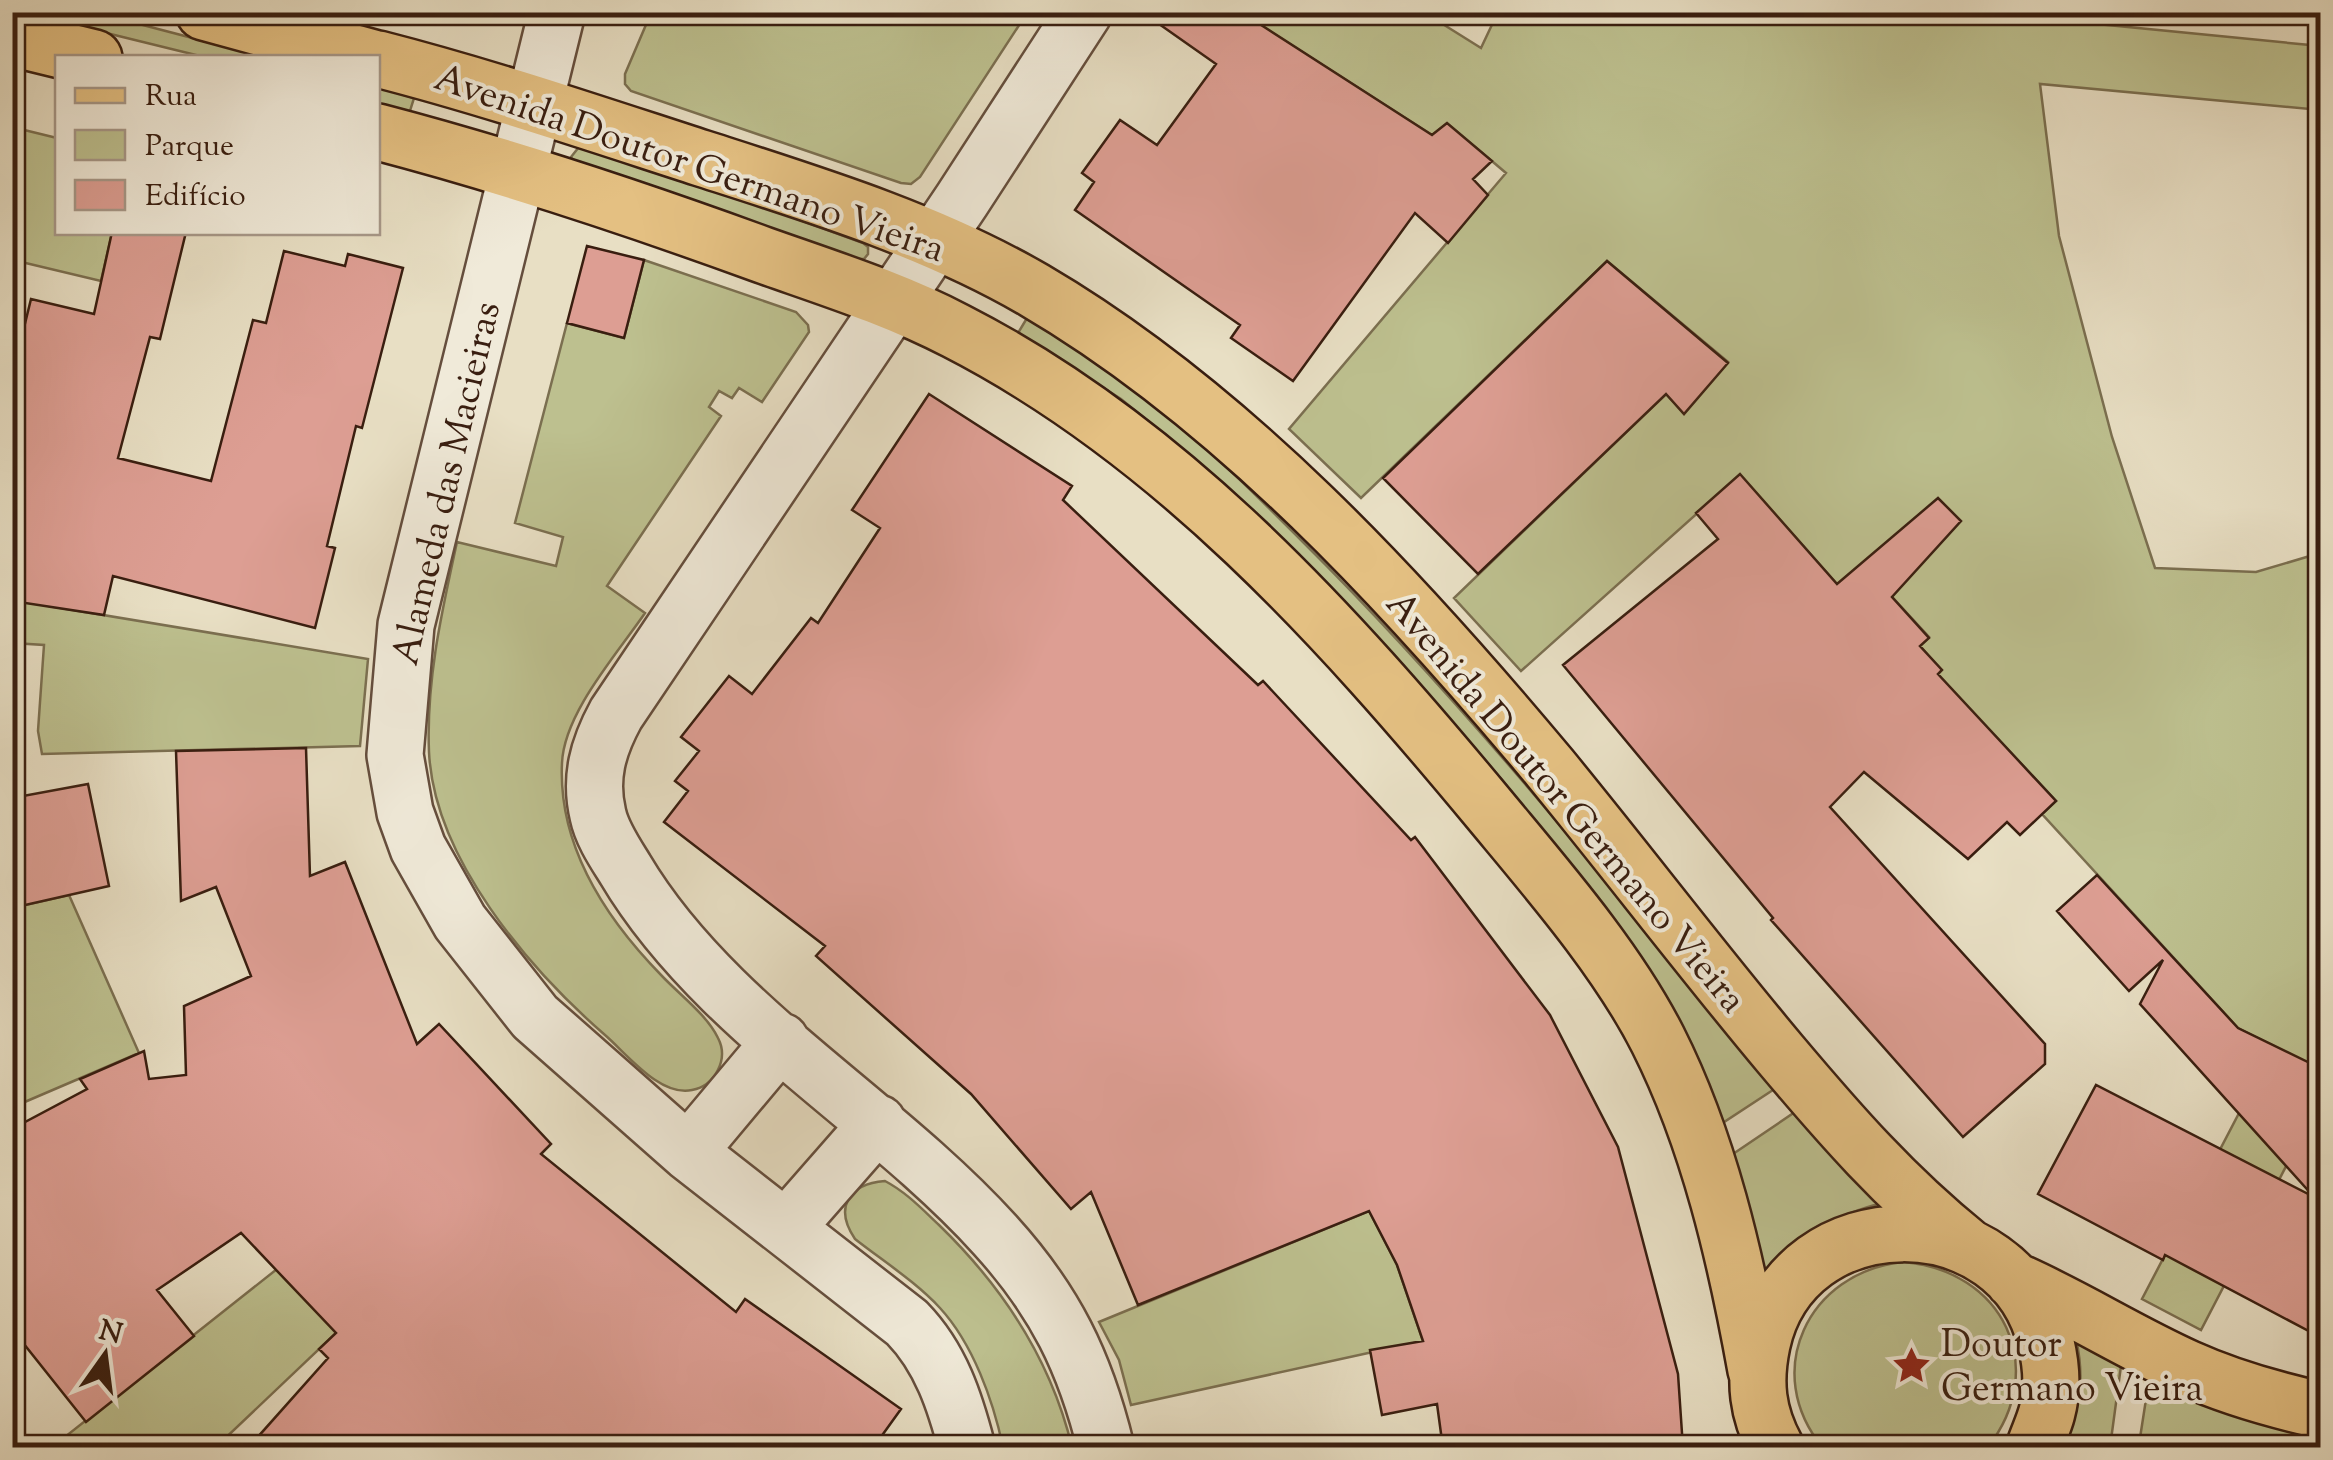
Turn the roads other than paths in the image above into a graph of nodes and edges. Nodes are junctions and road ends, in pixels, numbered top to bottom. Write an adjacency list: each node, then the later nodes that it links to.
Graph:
1 (204, 12): 6 (main road, Avenida Doutor Germano Vieira)
2 (557, 12): 8 (street, Alameda das Macieiras)
3 (1084, 12): 11 (street)
4 (12, 38): 5 (main road)
5 (82, 55)
6 (364, 55)
7 (380, 59): 8 (main road, Avenida Doutor Germano Vieira)
8 (535, 104): 10 (street, Alameda das Macieiras); 11 (main road, Avenida Doutor Germano Vieira)
9 (380, 133): 10 (main road, Avenida Doutor Germano Vieira)
10 (519, 173): 12 (main road, Avenida Doutor Germano Vieira); 15 (street, Alameda das Macieiras)
11 (935, 241): 12 (street); 17 (main road, Avenida Doutor Germano Vieira)
12 (894, 302): 13 (street); 19 (main road, Avenida Doutor Germano Vieira)
13 (780, 1041): 14 (street); 15 (street)
14 (878, 1123): 16 (street); 23 (street)
15 (688, 1152): 16 (street, Alameda das Macieiras)
16 (786, 1228): 22 (street, Alameda das Macieiras)
17 (1967, 1246): 18 (main road); 19 (main road)
18 (2013, 1280): 20 (main road); 24 (main road)
19 (1756, 1370): 21 (main road, Avenida Doutor Germano Vieira)
20 (2320, 1410)
21 (1769, 1441)
22 (967, 1448)
23 (1106, 1448)
24 (2034, 1448)

